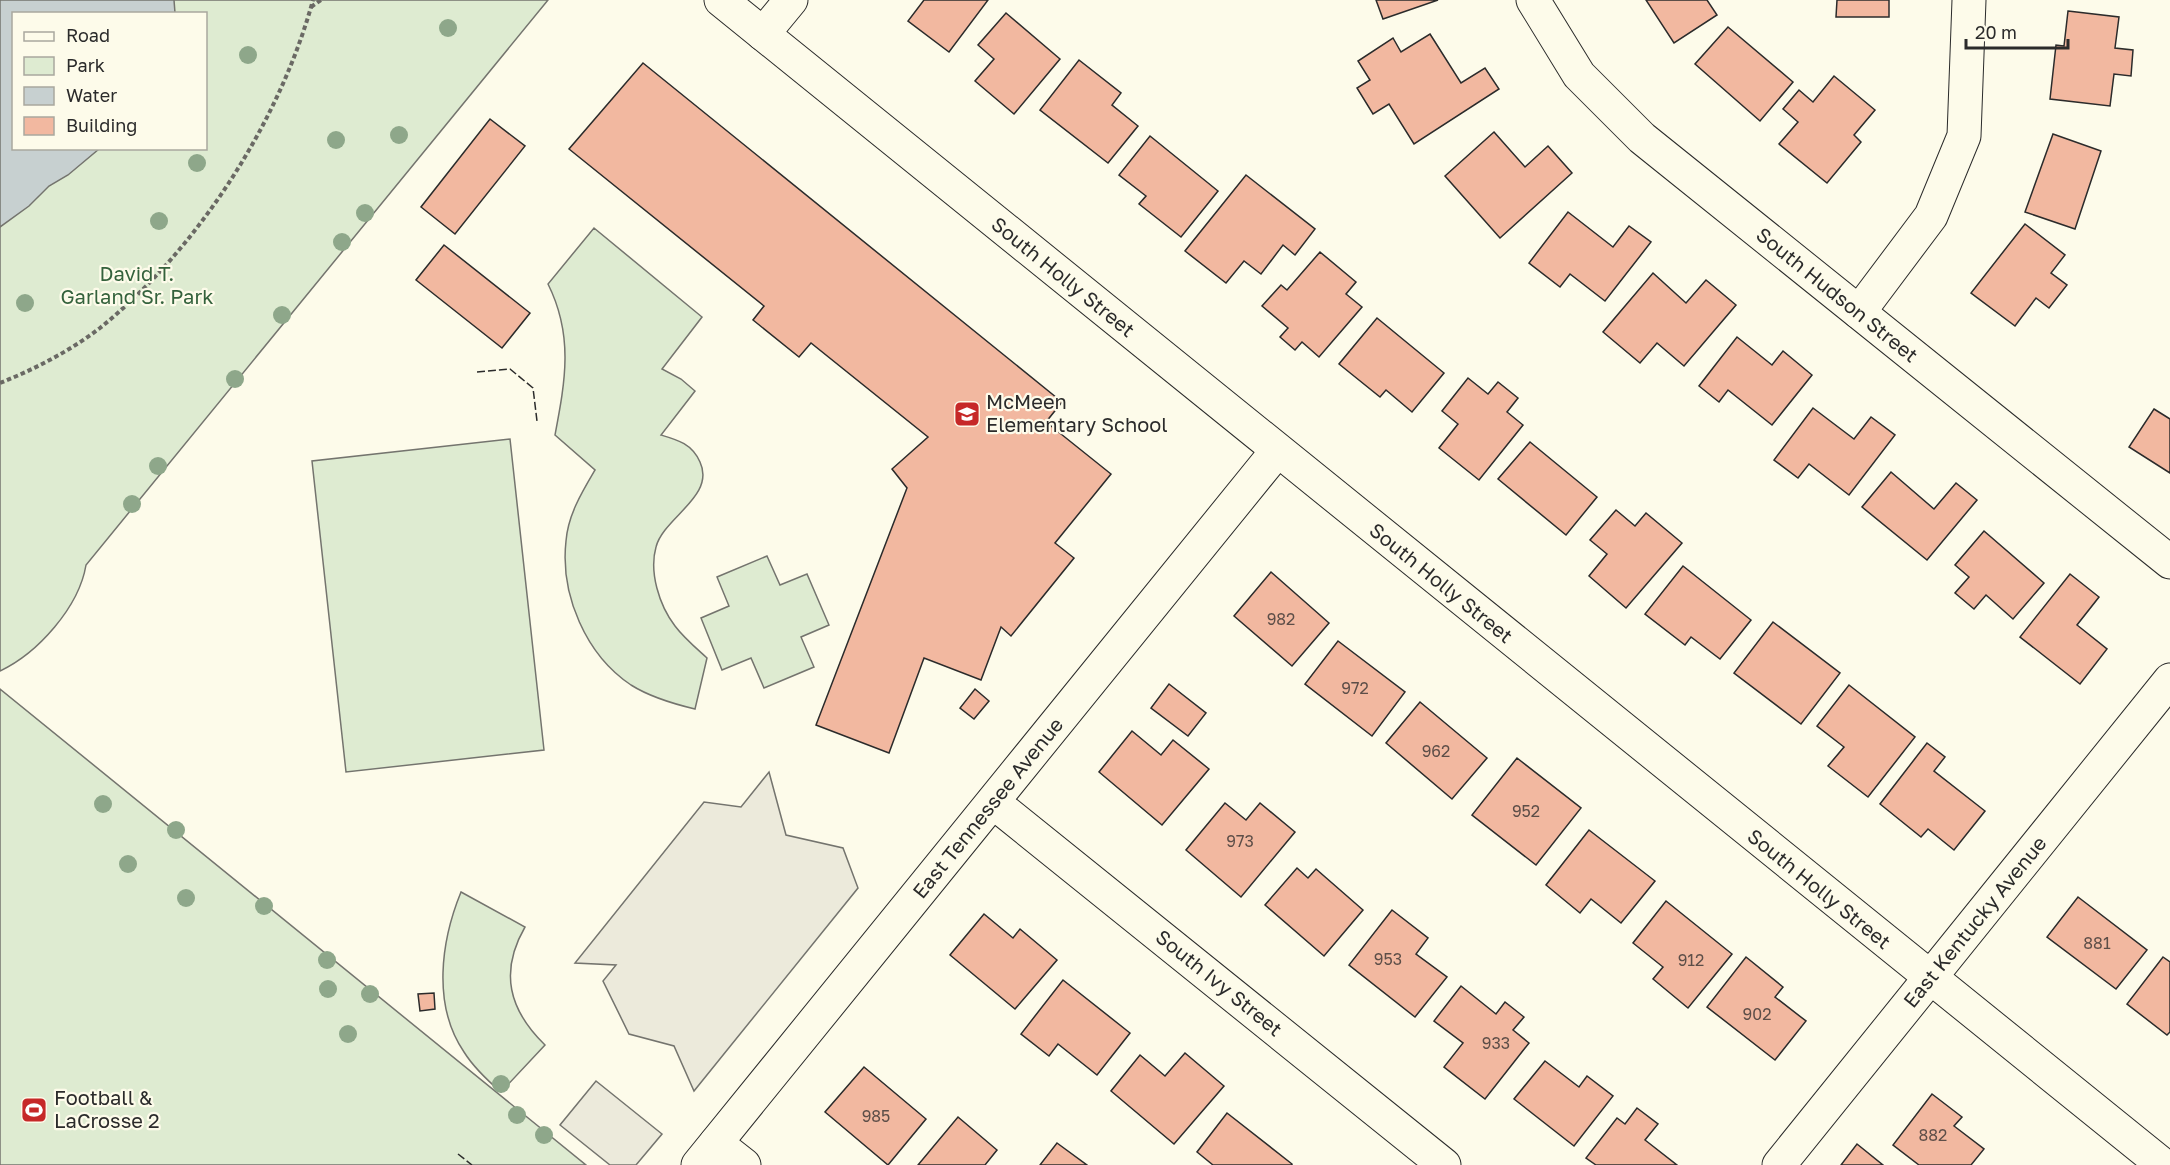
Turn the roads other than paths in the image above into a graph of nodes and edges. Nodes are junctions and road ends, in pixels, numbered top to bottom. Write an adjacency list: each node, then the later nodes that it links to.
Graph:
1 (721, 0): 5 (street, South Holly Street)
2 (791, 0): 5 (street)
3 (1533, 0): 6 (street, South Hudson Street)
4 (1969, 0): 6 (street)
5 (763, 34): 7 (street, South Holly Street)
6 (1859, 312): 8 (street, South Hudson Street)
7 (1277, 451): 10 (street, East Tennessee Avenue); 11 (street, South Holly Street)
8 (2170, 562)
9 (2170, 680): 11 (street, East Kentucky Avenue)
10 (993, 802): 12 (street, East Tennessee Avenue); 14 (street, South Ivy Street)
11 (1930, 978): 15 (street, East Kentucky Avenue); 16 (street, South Holly Street)
12 (707, 1154): 13 (street)
13 (744, 1165)
14 (1444, 1165)
15 (1779, 1165)
16 (2163, 1165)

